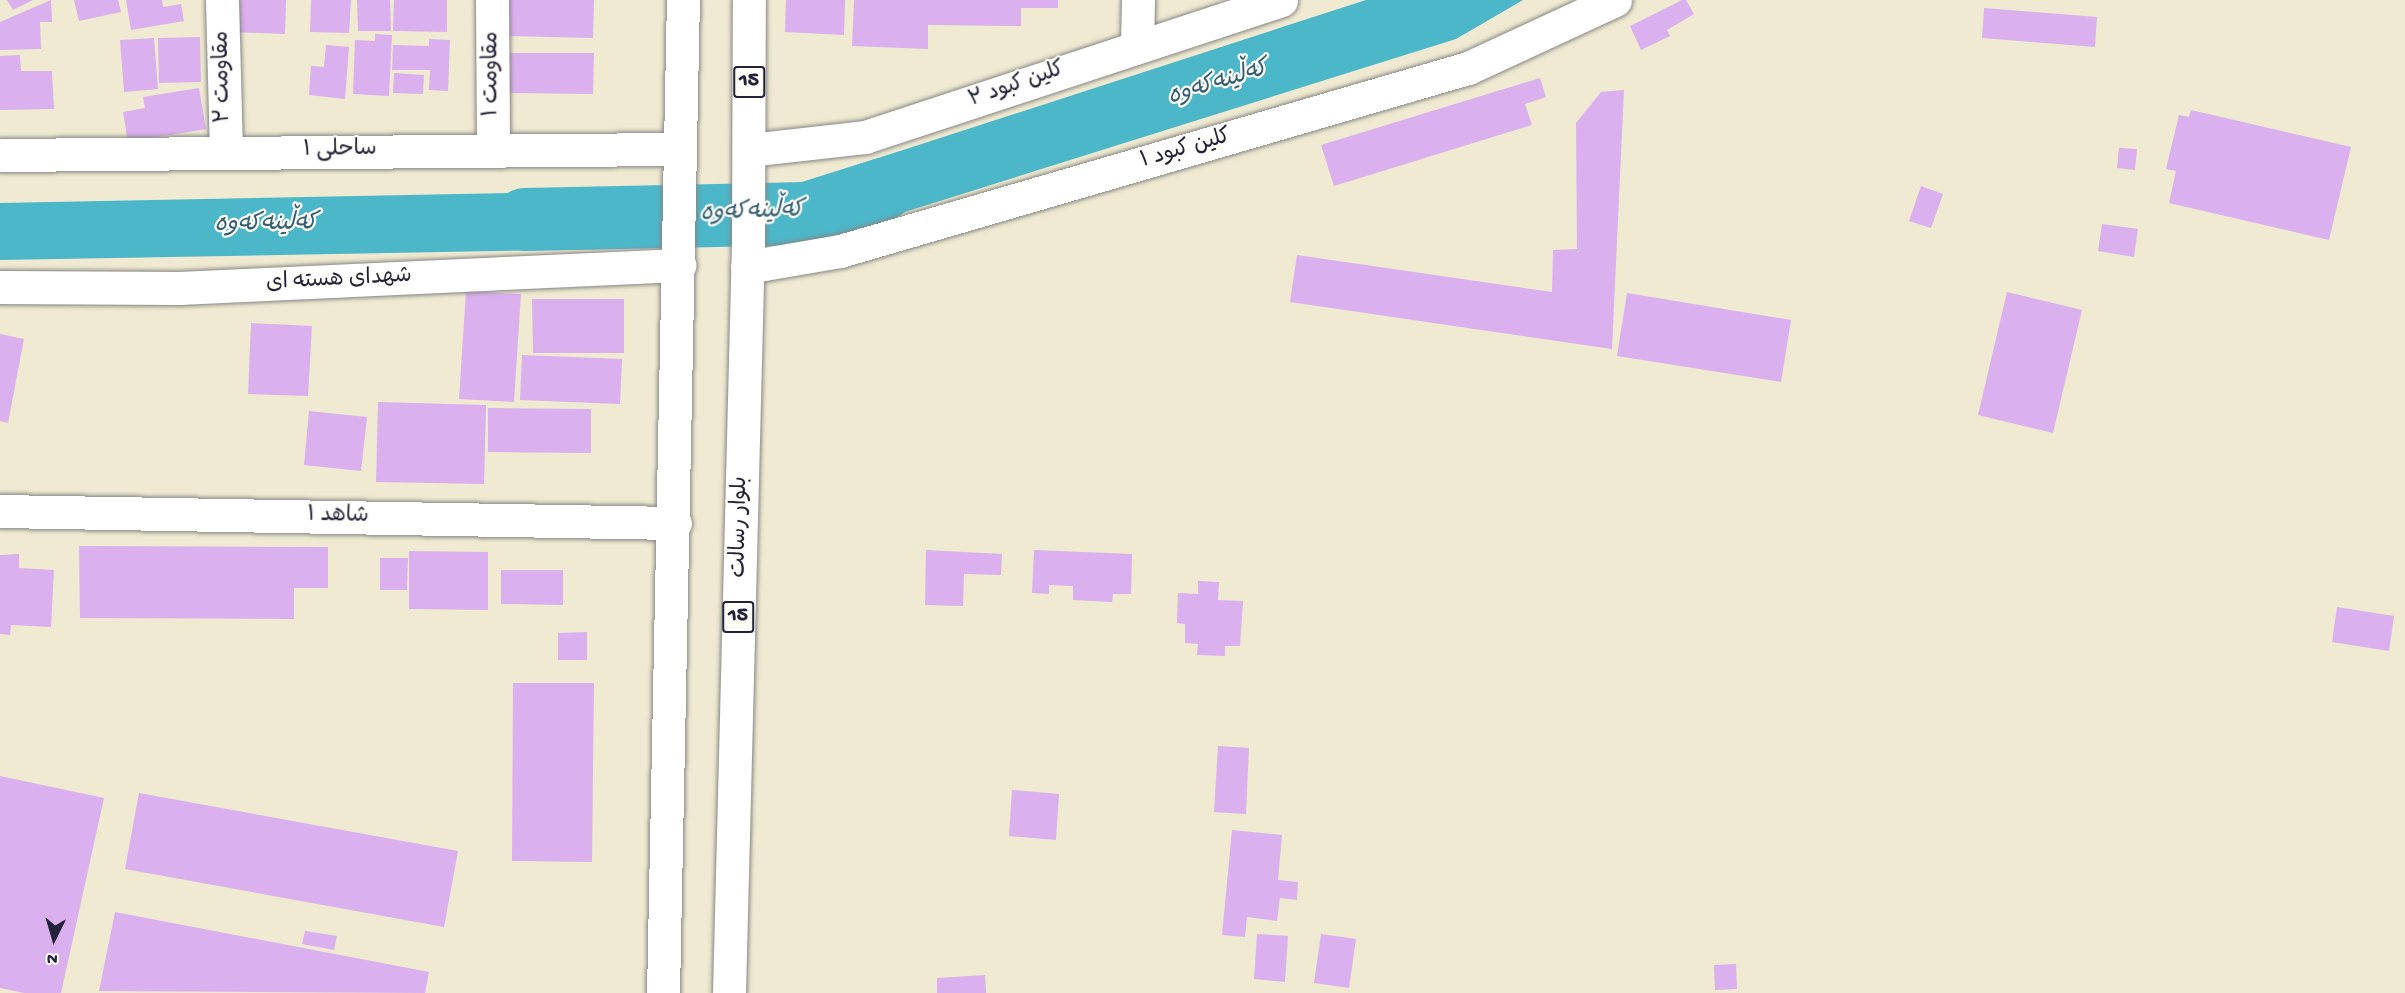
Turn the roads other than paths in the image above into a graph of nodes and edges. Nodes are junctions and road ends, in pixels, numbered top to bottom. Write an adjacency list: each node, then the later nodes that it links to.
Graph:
1 (222, 0): 10 (street, مقاومت ۲)
2 (492, 0): 9 (street, مقاومت ۱)
3 (682, 0): 12 (street)
4 (749, 0): 13 (street, 15)
5 (1138, 0): 8 (street)
6 (1281, 0): 8 (street, کلین کبود ۲)
7 (1615, 0): 15 (street, کلین کبود ۱)
8 (1137, 45): 13 (street, کلین کبود ۲)
9 (493, 149): 10 (street, ساحلی ۱); 12 (street, ساحلی ۱)
10 (226, 153): 11 (street, ساحلی ۱)
11 (0, 155)
12 (679, 158): 14 (street)
13 (749, 158): 15 (street, 15)
14 (679, 253): 16 (street, شهدای هسته ای); 18 (street)
15 (747, 254): 20 (street, بلوار رسالت / 15)
16 (0, 287)
17 (0, 511): 18 (street, شاهد ۱)
18 (675, 523): 19 (street)
19 (663, 993)
20 (729, 993)

